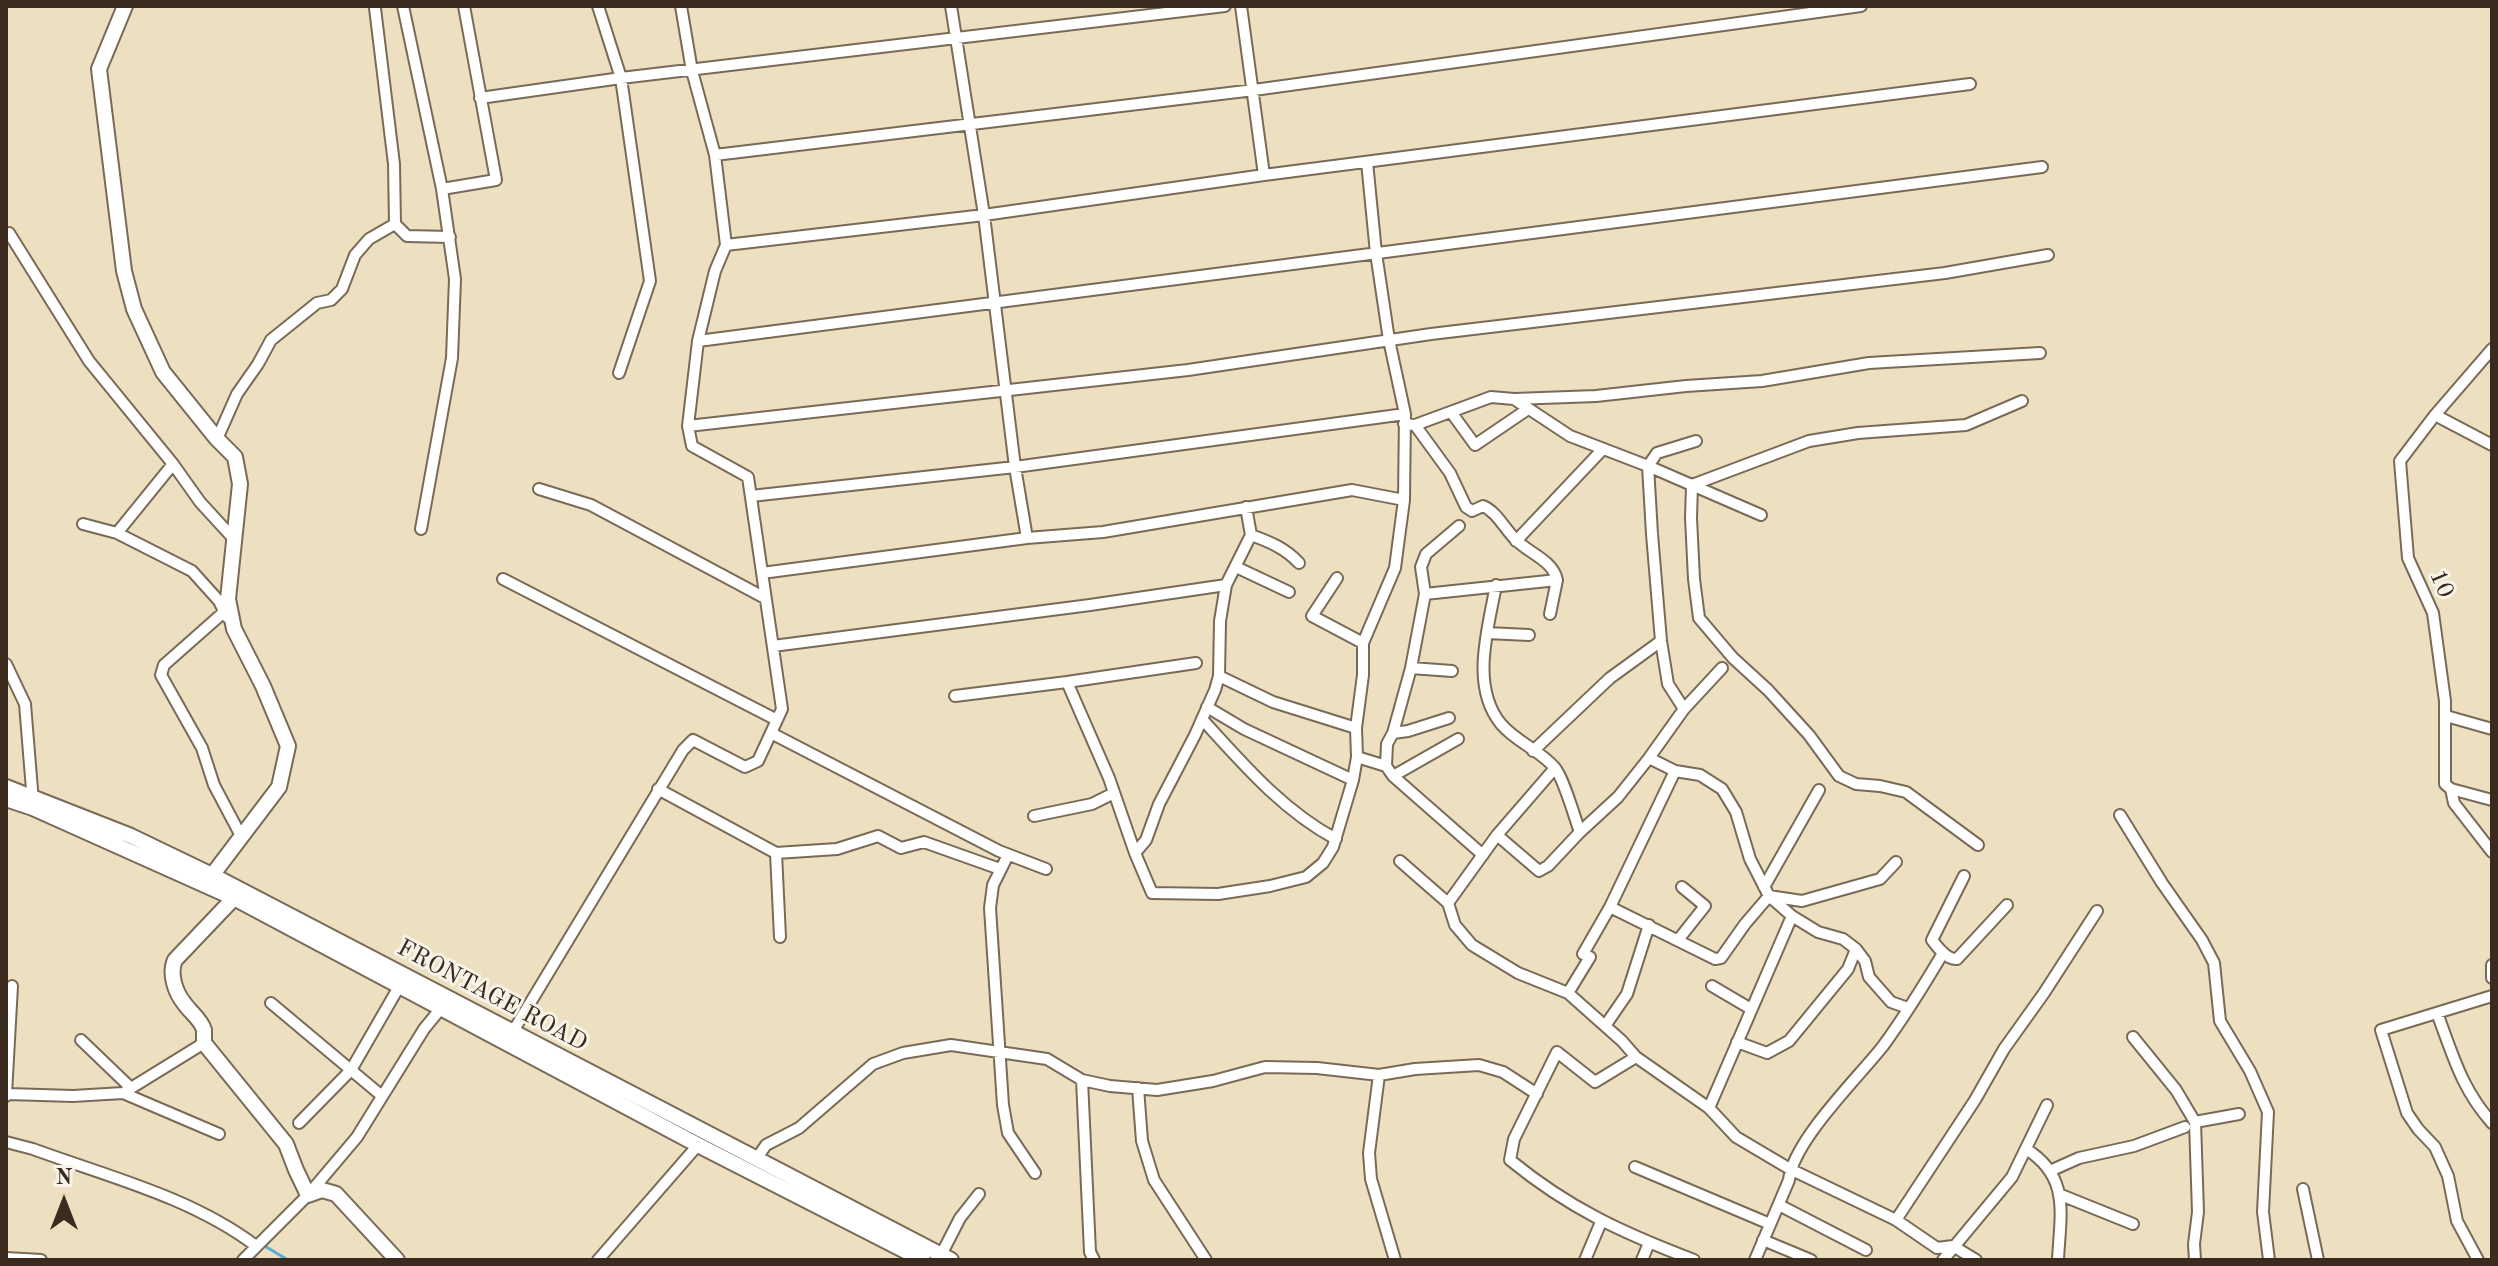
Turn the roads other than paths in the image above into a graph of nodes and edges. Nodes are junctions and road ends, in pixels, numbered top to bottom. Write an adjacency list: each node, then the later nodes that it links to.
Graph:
1 (125, 6): 44 (main road)
2 (403, 6): 22 (street)
3 (464, 6): 16 (street)
4 (598, 6): 13 (street)
5 (681, 6): 12 (street)
6 (951, 6): 11 (street)
7 (1225, 6): 11 (street)
8 (1241, 6): 15 (street)
9 (1861, 6): 15 (street)
10 (375, 8): 24 (street)
11 (955, 38): 12 (street); 17 (street)
12 (692, 71): 13 (street); 18 (street)
13 (621, 78): 16 (street); 35 (street)
14 (1970, 84): 19 (street)
15 (1254, 90): 17 (street); 21 (street)
16 (480, 98): 22 (street)
17 (971, 124): 18 (street); 23 (street)
18 (715, 155): 27 (street)
19 (1367, 162): 21 (street); 28 (street)
20 (2042, 167): 28 (street)
21 (1264, 175): 23 (street)
22 (442, 189): 26 (street)
23 (984, 215): 27 (street); 30 (street)
24 (395, 224): 26 (street); 44 (street)
25 (6, 236): 48 (street)
26 (450, 237): 59 (street)
27 (726, 245): 32 (street)
28 (1376, 253): 30 (street); 31 (street)
29 (2048, 255): 31 (street)
30 (995, 304): 32 (street); 36 (street)
31 (1389, 340): 36 (street); 42 (street)
32 (698, 341): 43 (street)
33 (2492, 349): 41 (street, 10)
34 (2040, 353): 37 (street)
35 (619, 373)
36 (1007, 392): 43 (street); 50 (street)
37 (1514, 399): 39 (street); 40 (street)
38 (2022, 401): 51 (street)
39 (1528, 409): 40 (street); 47 (street)
40 (1451, 412): 42 (street)
41 (2435, 415): 46 (street); 94 (street, 10)
42 (1408, 421): 50 (street); 54 (street); 64 (street)
43 (688, 426): 53 (street)
44 (217, 439): 62 (main road)
45 (1696, 441): 49 (street)
46 (2492, 445)
47 (1602, 450): 49 (street); 64 (street)
48 (173, 464): 60 (street); 62 (street)
49 (1648, 466): 51 (street); 81 (street)
50 (1015, 467): 53 (street); 63 (street)
51 (1692, 485): 56 (street); 124 (street)
52 (539, 489): 75 (street)
53 (751, 496): 67 (street)
54 (1404, 500): 55 (street); 82 (street)
55 (1246, 507): 61 (street); 63 (street)
56 (1761, 515)
57 (83, 524): 60 (street)
58 (1459, 526): 74 (street)
59 (421, 529)
60 (117, 533): 76 (street)
61 (1251, 535): 65 (street); 66 (street)
62 (233, 538): 78 (main road)
63 (1027, 538): 67 (street)
64 (1516, 541): 70 (street)
65 (1299, 563)
66 (1236, 567): 71 (street); 73 (street)
67 (762, 573): 75 (street)
68 (1337, 578): 82 (street)
69 (503, 579): 97 (street)
70 (1557, 580): 72 (street); 77 (street)
71 (1226, 585): 83 (street); 89 (street)
72 (1496, 585): 74 (street); 79 (street)
73 (1289, 592)
74 (1425, 594): 86 (street)
75 (765, 598): 83 (street)
76 (224, 612): 78 (street); 122 (street)
77 (1550, 614)
78 (234, 629): 122 (main road)
79 (1487, 633): 80 (street); 103 (street)
80 (1529, 635)
81 (1661, 641): 93 (street); 103 (street)
82 (1363, 643): 98 (street)
83 (773, 646): 97 (street)
84 (1196, 663): 90 (street)
85 (6, 664): 117 (street)
86 (1411, 668): 88 (street); 101 (street)
87 (1722, 668): 93 (street)
88 (1452, 671)
89 (1219, 676): 92 (street); 98 (street)
90 (1067, 682): 91 (street); 114 (street)
91 (955, 696)
92 (1207, 707): 96 (street); 109 (street)
93 (1684, 709): 105 (street)
94 (2446, 716): 99 (street); 112 (street, 10)
95 (1449, 718): 101 (street)
96 (1202, 719): 123 (street); 127 (street)
97 (777, 720): 100 (street)
98 (1356, 728): 104 (street)
99 (2492, 729)
100 (771, 733): 111 (street); 128 (street)
101 (1393, 733): 107 (street)
102 (1458, 739): 107 (street)
103 (1533, 751): 106 (street)
104 (1357, 757): 107 (street); 109 (street)
105 (1649, 758): 108 (street); 120 (street)
106 (1555, 768): 120 (street); 121 (street)
107 (1389, 771): 129 (street)
108 (1675, 771): 137 (street); 141 (street)
109 (1353, 780): 123 (street)
110 (6, 787): 117 (main road, FRONTAGE ROAD)
111 (658, 789): 126 (street); 163 (street)
112 (2451, 789): 116 (street); 125 (street, 10)
113 (1819, 790): 137 (street)
114 (1114, 793): 119 (street); 127 (street)
115 (6, 799): 117 (main road)
116 (2492, 800)
117 (33, 802): 135 (main road, FRONTAGE ROAD)
118 (2120, 815): 225 (street)
119 (1034, 816)
120 (1580, 832): 121 (street)
121 (1497, 835): 129 (street)
122 (241, 836): 135 (main road)
123 (1336, 839): 127 (street)
124 (1978, 845)
125 (2492, 852)
126 (776, 853): 132 (street); 145 (street)
127 (1135, 853)
128 (1008, 855): 132 (street); 133 (street)
129 (1483, 855): 139 (street)
130 (1400, 861): 139 (street)
131 (1896, 862): 137 (street)
132 (1000, 869): 167 (street)
133 (1046, 869)
134 (1964, 876): 148 (street)
135 (209, 879): 138 (main road); 163 (main road, FRONTAGE ROAD)
136 (1682, 887): 146 (street)
137 (1766, 891): 143 (street); 146 (street)
138 (234, 898): 151 (main road); 166 (main road)
139 (1448, 903): 154 (street)
140 (2007, 905): 148 (street)
141 (1610, 907): 144 (street); 154 (street)
142 (2097, 911): 197 (street)
143 (1792, 916): 147 (street); 159 (street)
144 (1649, 925): 146 (street); 161 (street)
145 (780, 937)
146 (1678, 940)
147 (1856, 949): 158 (street); 165 (street)
148 (1943, 953): 158 (street)
149 (2492, 965): 150 (street)
150 (2492, 978)
151 (400, 985): 157 (main road); 169 (street)
152 (12, 986): 175 (street)
153 (1712, 986): 159 (street)
154 (1568, 993): 161 (street)
155 (2492, 996): 160 (street)
156 (271, 1003): 169 (street)
157 (442, 1007): 163 (main road); 176 (street)
158 (1908, 1008): 189 (street)
159 (1751, 1009): 165 (street)
160 (2437, 1013): 181 (street); 227 (street)
161 (1605, 1026): 168 (street)
162 (2133, 1037): 182 (street)
163 (509, 1038): 185 (main road); 187 (main road, FRONTAGE ROAD)
164 (81, 1040): 173 (street)
165 (1737, 1042): 178 (street)
166 (204, 1043): 173 (street); 194 (main road)
167 (1001, 1052): 171 (street); 187 (street); 191 (street)
168 (1636, 1057): 174 (street); 178 (street)
169 (351, 1070): 176 (street); 180 (street)
170 (1379, 1075): 172 (street); 174 (street); 215 (street)
171 (1082, 1080): 172 (street); 213 (street)
172 (1138, 1088): 214 (street)
173 (127, 1091): 175 (street); 183 (street)
174 (1537, 1094): 198 (street)
175 (7, 1095)
176 (382, 1096): 194 (street)
177 (2047, 1105): 186 (street)
178 (1709, 1108): 189 (street)
179 (2239, 1114): 182 (street)
180 (299, 1123)
181 (2492, 1123)
182 (2190, 1124): 190 (street); 224 (street)
183 (219, 1134)
184 (6, 1142): 203 (street)
185 (698, 1145): 211 (street); 212 (main road)
186 (2026, 1149): 190 (street); 204 (street)
187 (757, 1158): 206 (main road, FRONTAGE ROAD)
188 (1635, 1167): 199 (street)
189 (1790, 1169): 196 (street); 197 (street)
190 (2050, 1171): 195 (street)
191 (1035, 1173)
192 (2303, 1189): 226 (street)
193 (979, 1194): 206 (street)
194 (308, 1195): 203 (street); 210 (main road)
195 (2061, 1195): 200 (street); 223 (street)
196 (1779, 1205): 199 (street); 205 (street)
197 (1896, 1220): 204 (street)
198 (1601, 1222): 202 (street); 216 (street)
199 (1770, 1224): 201 (street)
200 (2133, 1224)
201 (1763, 1240): 219 (street); 220 (street)
202 (1649, 1243): 217 (street); 218 (street)
203 (256, 1246): 209 (street)
204 (1953, 1246): 221 (street); 222 (street)
205 (1866, 1250)
206 (946, 1257)
207 (6, 1258): 208 (street)
208 (41, 1260)
209 (243, 1260)
210 (397, 1260)
211 (598, 1260)
212 (923, 1260)
213 (1094, 1260)
214 (1206, 1260)
215 (1395, 1260)
216 (1585, 1260)
217 (1642, 1260)
218 (1694, 1260)
219 (1755, 1260)
220 (1811, 1260)
221 (1943, 1260)
222 (1976, 1260)
223 (2058, 1260)
224 (2195, 1260)
225 (2269, 1260)
226 (2318, 1260)
227 (2478, 1260)

